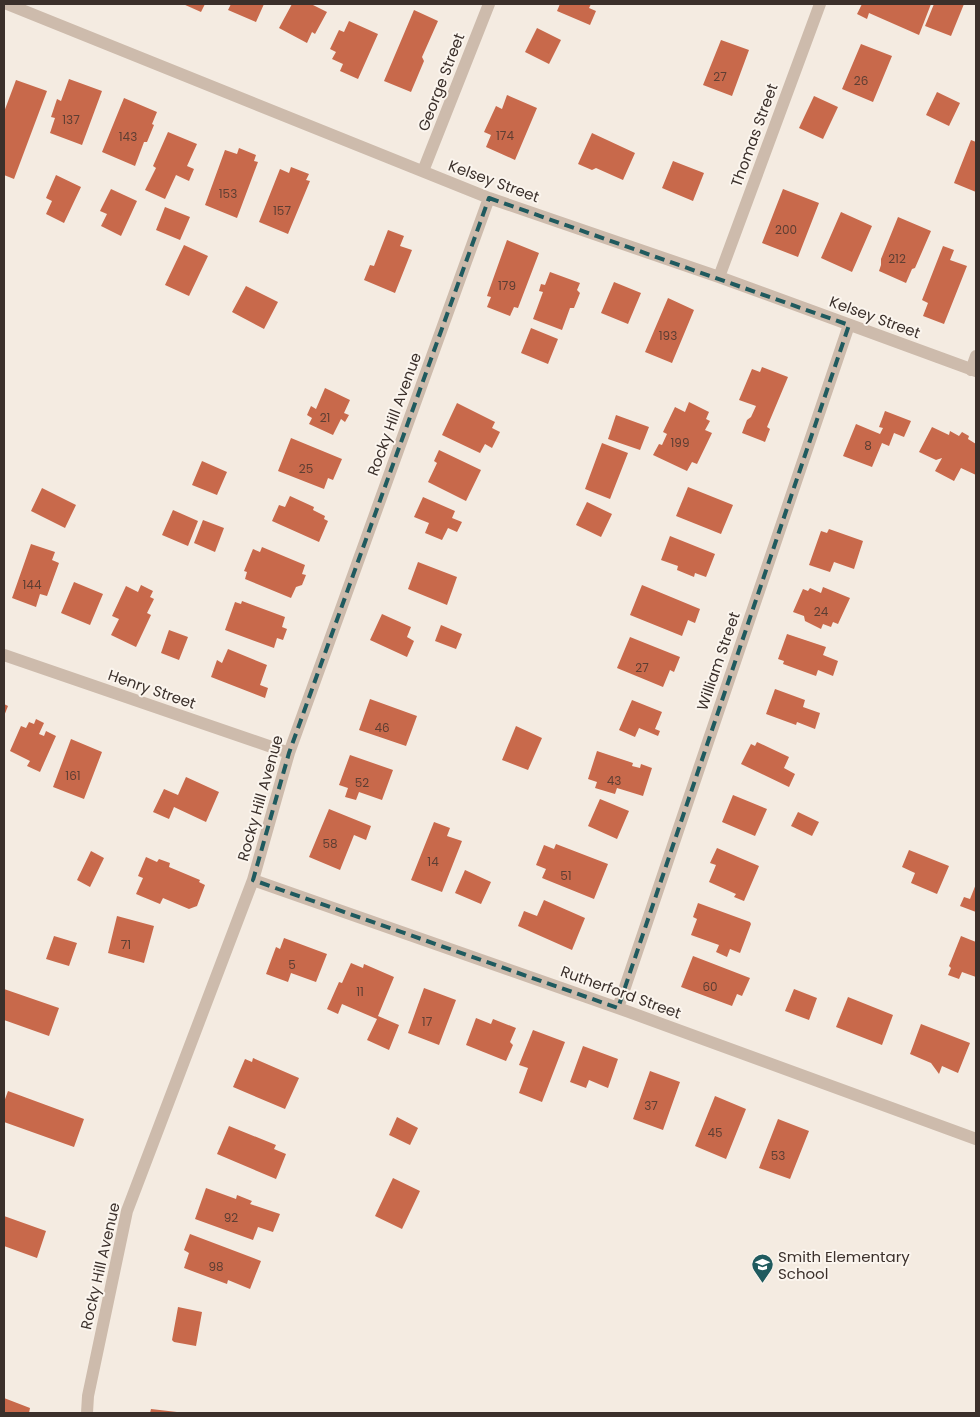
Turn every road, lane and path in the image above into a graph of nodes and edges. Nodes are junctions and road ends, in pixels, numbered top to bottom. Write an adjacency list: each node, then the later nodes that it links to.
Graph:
1 (7, 4): 4 (street, Kelsey Street)
2 (488, 4): 4 (street, George Street)
3 (820, 4): 6 (street, Thomas Street)
4 (423, 172): 5 (street, Kelsey Street)
5 (490, 198): 6 (street, Kelsey Street); 11 (street, Rocky Hill Avenue)
6 (719, 277): 7 (street, Kelsey Street)
7 (849, 325): 9 (street, Kelsey Street); 13 (street, William Street)
8 (976, 356): 9 (street)
9 (974, 370)
10 (4, 655): 11 (street, Henry Street)
11 (289, 753): 12 (street, Rocky Hill Avenue)
12 (253, 880): 13 (street, Rutherford Street); 15 (street, Rocky Hill Avenue)
13 (618, 1008): 14 (street, Rutherford Street)
14 (976, 1140)
15 (88, 1413)

